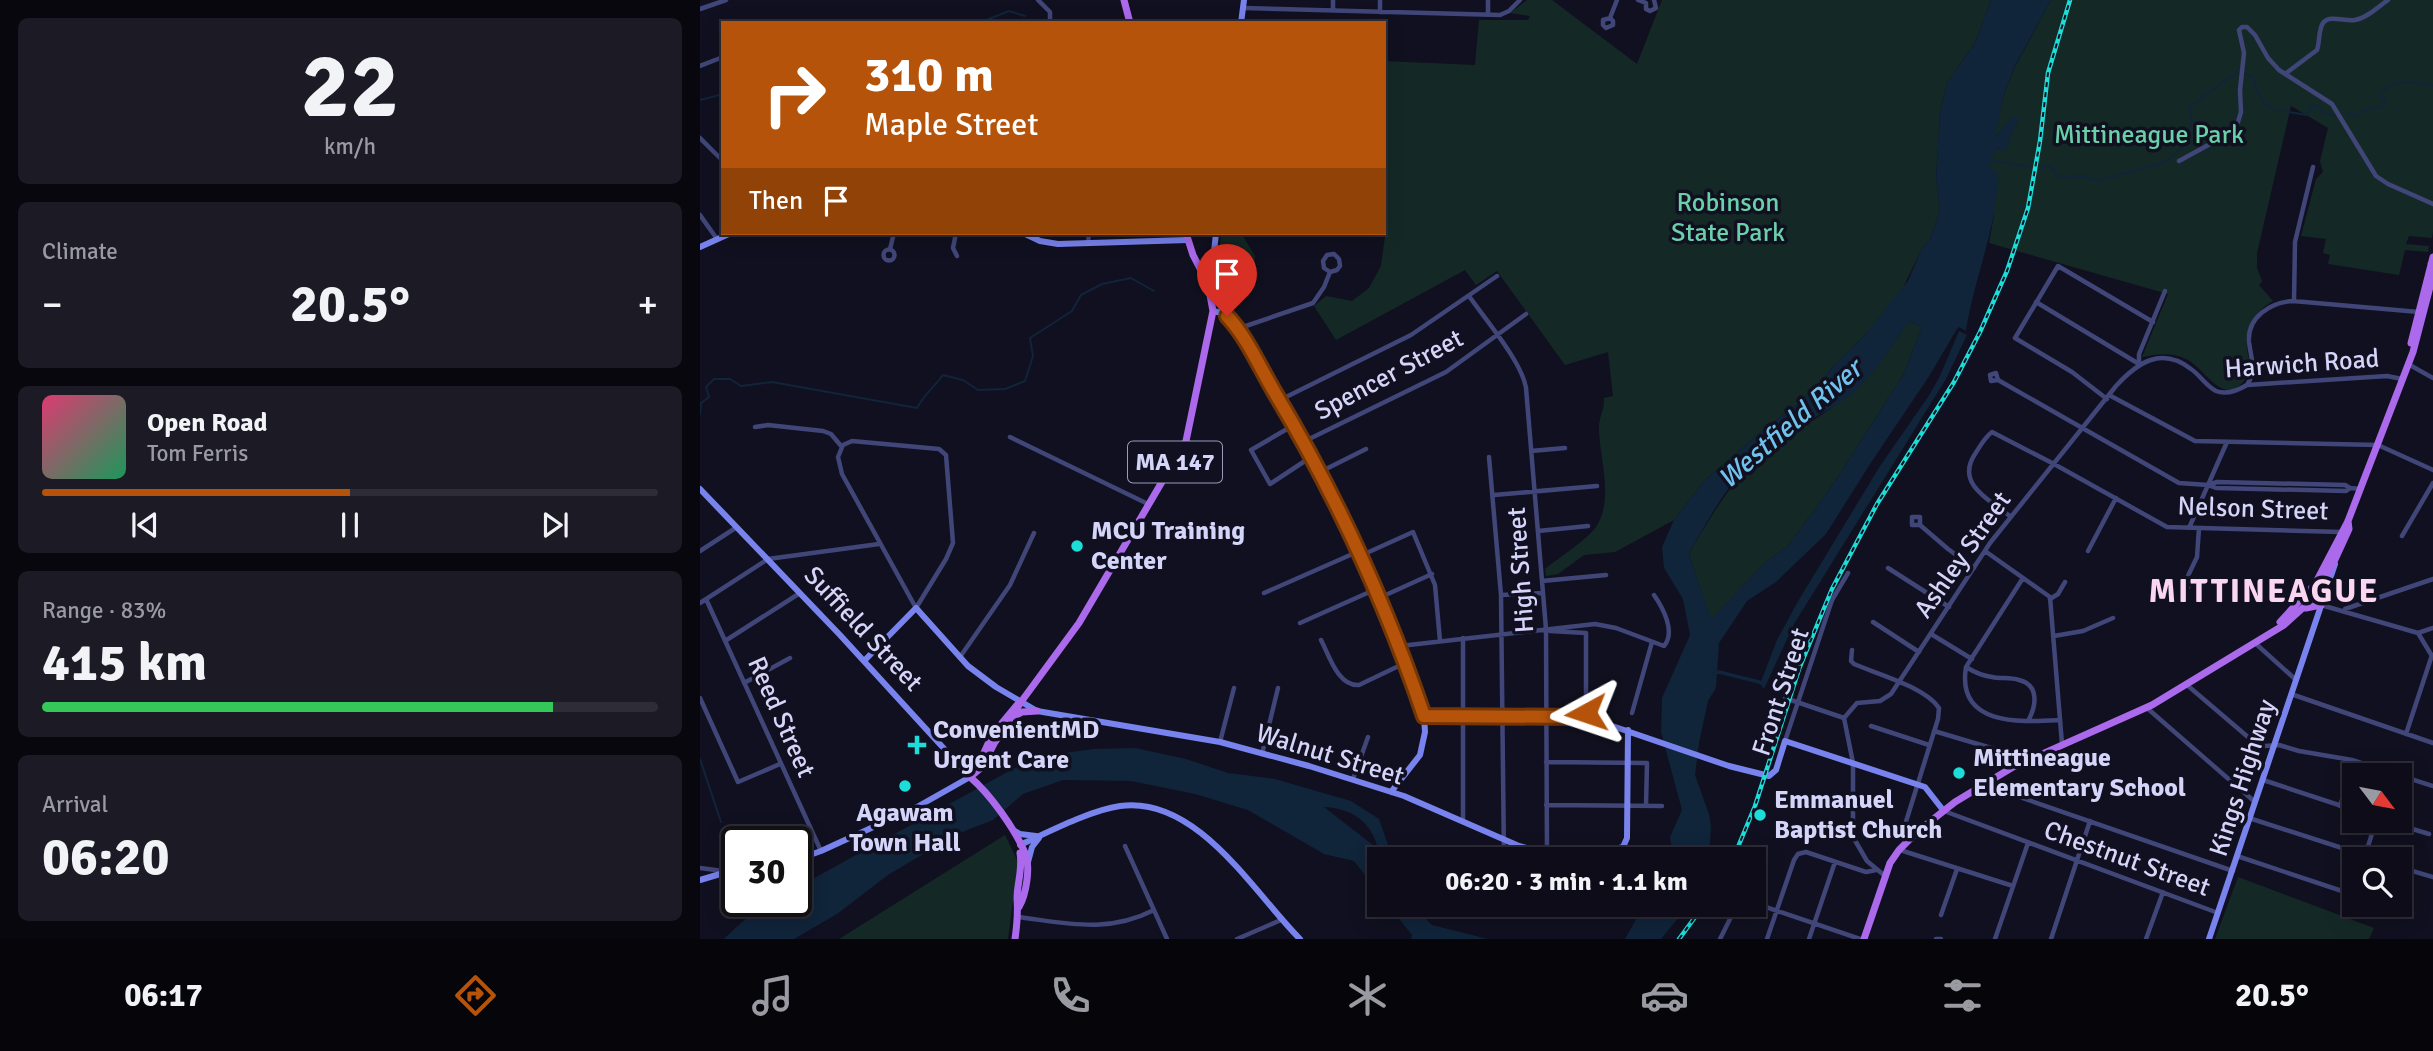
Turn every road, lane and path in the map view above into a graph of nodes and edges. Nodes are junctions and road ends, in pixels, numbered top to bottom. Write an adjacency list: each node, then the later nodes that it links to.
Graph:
1 (726, 0): 13 (street)
2 (1038, 0): 18 (street)
3 (1124, 0): 19 (main road)
4 (1333, 0): 14 (street)
5 (1380, 0): 15 (street)
6 (1488, 0): 16 (street)
7 (1520, 0): 16 (street)
8 (1617, 0): 17 (street)
9 (1638, 0): 11 (street)
10 (2388, 0): 22 (street)
11 (1649, 1)
12 (1244, 4): 14 (street)
13 (700, 9)
14 (1333, 10): 15 (street)
15 (1380, 12): 16 (street)
16 (1488, 15)
17 (1610, 18)
18 (1050, 21)
19 (1129, 21)
20 (721, 58): 21 (street)
21 (700, 66)
22 (2285, 74): 25 (street); 27 (street)
23 (700, 138): 24 (street)
24 (721, 159)
25 (2179, 161)
26 (2313, 167): 51 (street)
27 (2433, 204)
28 (700, 215): 37 (street)
29 (727, 235): 37 (main road)
30 (894, 235): 41 (street)
31 (956, 235): 42 (street)
32 (1028, 235): 39 (main road)
33 (1089, 235): 39 (street)
34 (1145, 235): 38 (street)
35 (1216, 235): 47 (main road)
36 (1187, 236): 38 (main road); 47 (main road, MA 147)
37 (717, 239): 40 (main road)
38 (1147, 242): 39 (main road)
39 (1088, 244)
40 (700, 247)
41 (890, 250)
42 (957, 256)
43 (2432, 260): 53 (main road)
44 (1330, 272): 44 (street); 56 (street)
45 (1253, 275): 52 (street)
46 (1497, 276): 49 (street)
47 (1208, 284): 52 (main road, MA 147)
48 (2165, 291): 55 (street)
49 (1469, 296): 57 (street, High Street); 65 (street)
50 (2036, 302): 55 (street); 58 (street); 64 (street)
51 (2294, 302): 53 (street); 63 (street)
52 (1216, 312): 56 (main road); 93 (main road, MA 147)
53 (2421, 312): 59 (main road)
54 (1526, 314): 57 (street, Spencer Street)
55 (2152, 322): 58 (street)
56 (1237, 329): 65 (main road)
57 (1497, 335): 70 (street, Spencer Street); 76 (street, High Street)
58 (2139, 364): 63 (street, Harwich Road); 64 (street)
59 (2407, 364): 60 (street); 61 (main road)
60 (2433, 378)
61 (2402, 379): 63 (street, Harwich Road); 72 (main road)
62 (1998, 380): 68 (street)
63 (2246, 385)
64 (2108, 397): 68 (street, Ashley Street); 71 (street)
65 (1280, 400): 66 (main road)
66 (1294, 425): 70 (main road); 77 (street)
67 (755, 427): 73 (street)
68 (2082, 428): 79 (street, Ashley Street); 84 (street)
69 (1010, 437): 93 (street)
70 (1303, 442): 77 (main road)
71 (2227, 442): 72 (street); 84 (street)
72 (2378, 445): 80 (street); 88 (main road)
73 (842, 447): 105 (street); 135 (street)
74 (1366, 449): 81 (street)
75 (1566, 449): 76 (street)
76 (1531, 451): 89 (street, High Street)
77 (1311, 457): 81 (main road)
78 (1489, 457): 91 (street)
79 (2054, 464): 92 (street, Nelson Street); 94 (street, Ashley Street); 94 (street, Nelson Street)
80 (2433, 470)
81 (1320, 472): 109 (main road)
82 (2260, 483): 84 (street); 86 (street); 87 (street)
83 (2433, 483): 104 (street)
84 (2208, 485): 87 (street); 99 (street)
85 (1597, 486): 89 (street)
86 (2304, 487): 87 (street); 88 (street)
87 (2260, 489)
88 (2361, 489): 95 (main road)
89 (1534, 492): 91 (street); 101 (street, High Street)
90 (702, 493): 98 (main road, Suffield Street)
91 (1494, 495): 127 (street)
92 (2116, 498): 99 (street, Nelson Street); 108 (street)
93 (1150, 505): 175 (main road, MA 147)
94 (2011, 517): 107 (street, Ashley Street)
95 (2348, 521): 102 (main road); 110 (main road)
96 (1920, 525): 113 (street)
97 (1588, 526): 101 (street)
98 (738, 527): 106 (street); 111 (main road, Suffield Street)
99 (2189, 528): 100 (street, Nelson Street)
100 (2199, 528): 102 (street, Nelson Street); 119 (street)
101 (1538, 531): 120 (street, High Street)
102 (2341, 532): 148 (main road)
103 (1034, 533): 159 (street)
104 (2402, 536)
105 (880, 544): 111 (street); 135 (street)
106 (700, 551)
107 (1985, 551): 113 (street, Ashley Street); 117 (street)
108 (2088, 551)
109 (1359, 554): 115 (street); 123 (main road); 125 (street)
110 (2336, 558): 122 (main road); 133 (main road, Kings Highway)
111 (768, 559): 124 (main road, Suffield Street); 130 (street)
112 (1888, 568): 134 (street)
113 (1974, 568): 134 (street, Ashley Street)
114 (1848, 573): 174 (street, Front Street)
115 (1432, 574): 129 (street); 152 (street)
116 (1606, 575): 120 (street)
117 (2023, 578): 131 (street); 161 (street)
118 (2433, 579): 136 (street)
119 (2186, 580)
120 (1542, 581): 126 (street, High Street)
121 (2065, 582): 131 (street)
122 (2321, 585): 133 (main road, Kings Highway); 137 (main road)
123 (1375, 589): 129 (main road); 140 (street)
124 (800, 593): 151 (street); 162 (main road, Suffield Street)
125 (1264, 593)
126 (1543, 593): 127 (street); 142 (street, High Street)
127 (1501, 595): 144 (street)
128 (1654, 595): 153 (street)
129 (1379, 598): 155 (main road)
130 (706, 599): 132 (street); 151 (street, Reed Street)
131 (2050, 599): 146 (street)
132 (700, 603)
133 (2319, 605): 136 (street); 137 (main road); 165 (main road, Kings Highway)
134 (1949, 607): 145 (street, Ashley Street)
135 (916, 608): 159 (main road, Walnut Street); 162 (main road)
136 (2338, 609): 143 (street)
137 (2299, 612): 148 (main road)
138 (2113, 618): 146 (street)
139 (1873, 622): 157 (street)
140 (1300, 623)
141 (2433, 628): 143 (street)
142 (1546, 629): 144 (street); 153 (street); 182 (street, High Street); 183 (street)
143 (2420, 632): 147 (street); 158 (street)
144 (1502, 633): 149 (street); 181 (street)
145 (1931, 634): 157 (street, Ashley Street); 161 (street)
146 (2054, 636): 187 (street)
147 (2433, 636)
148 (2263, 637): 154 (main road)
149 (1463, 638): 152 (street); 180 (street)
150 (1321, 639): 163 (street)
151 (725, 641): 166 (street, Reed Street)
152 (1440, 641): 155 (street)
153 (1652, 642): 178 (street)
154 (2254, 642): 165 (street); 168 (main road)
155 (1400, 646): 163 (main road)
156 (1852, 650): 167 (street)
157 (1919, 652): 167 (street, Ashley Street)
158 (2432, 655): 191 (street)
159 (960, 657): 175 (main road, Walnut Street)
160 (790, 658): 166 (street)
161 (1972, 659): 164 (street)
162 (864, 661): 209 (main road, Suffield Street)
163 (1405, 663): 179 (main road)
164 (1966, 667): 186 (street); 186 (street)
165 (2295, 679): 171 (main road, Kings Highway)
166 (744, 683): 207 (street, Reed Street)
167 (1899, 683): 185 (street, Ashley Street); 190 (street)
168 (2188, 685): 176 (main road); 197 (street)
169 (1234, 688): 194 (street)
170 (1278, 688): 200 (street)
171 (2290, 694): 191 (street); 197 (main road, Kings Highway)
172 (700, 698): 207 (street)
173 (1785, 698): 174 (street)
174 (1798, 701): 185 (street); 193 (street, Front Street)
175 (1021, 702): 177 (main road, Walnut Street); 184 (main road, MA 147); 209 (main road, MA 147)
176 (2147, 707): 196 (main road); 219 (street)
177 (1037, 711): 184 (main road); 194 (main road, Walnut Street)
178 (1632, 713)
179 (1424, 716): 180 (main road, Front Street); 217 (main road)
180 (1463, 716): 181 (main road, Front Street); 228 (street)
181 (1503, 716): 182 (main road, Front Street); 234 (street)
182 (1546, 716): 183 (main road, Front Street); 203 (street, High Street)
183 (1586, 717): 189 (main road, Front Street)
184 (1011, 718): 201 (main road, MA 147)
185 (1844, 718): 205 (street)
186 (2028, 720): 187 (street)
187 (2060, 720): 196 (street)
188 (1871, 726): 198 (street)
189 (1628, 730): 193 (main road, Front Street); 204 (main road)
190 (1934, 730): 198 (street); 199 (street)
191 (2406, 734): 195 (street)
192 (1368, 737): 210 (street)
193 (1785, 741): 205 (main road)
194 (1220, 742): 200 (main road, Walnut Street)
195 (2433, 743)
196 (2062, 744): 202 (main road)
197 (2273, 745): 206 (street); 212 (main road, Kings Highway)
198 (1929, 746): 213 (street)
199 (2003, 752): 202 (street); 208 (street)
200 (1262, 754): 210 (main road, Walnut Street)
201 (989, 757): 209 (main road); 214 (main road, MA 147)
202 (2024, 761): 208 (main road)
203 (1546, 762): 204 (street); 220 (street, High Street)
204 (1627, 762): 221 (main road); 222 (street)
205 (1853, 763): 213 (main road); 252 (street)
206 (2361, 763)
207 (780, 764): 244 (street, Reed Street)
208 (2013, 767): 215 (main road)
209 (970, 777): 214 (main road, Suffield Street); 244 (main road)
210 (1353, 779): 217 (main road, Walnut Street)
211 (2412, 779): 216 (street)
212 (2262, 780): 219 (main road, Kings Highway); 224 (street)
213 (1917, 783): 225 (main road); 230 (street)
214 (982, 784): 229 (main road, Suffield Street)
215 (1984, 784): 225 (main road); 227 (street)
216 (2432, 784)
217 (1391, 792): 228 (main road, Walnut Street)
218 (2342, 800): 224 (street)
219 (2255, 803): 226 (main road, Kings Highway)
220 (1546, 805): 221 (street); 240 (street, High Street)
221 (1626, 806): 222 (street); 241 (main road, Walnut Street)
222 (1646, 806): 223 (street)
223 (1662, 806)
224 (2340, 806)
225 (1943, 810): 235 (street, Chestnut Street); 242 (main road)
226 (2249, 818): 243 (street); 246 (main road, Kings Highway)
227 (2090, 821): 247 (street); 253 (street)
228 (1463, 822): 234 (main road, Walnut Street)
229 (1009, 828): 233 (main road); 236 (main road, Suffield Street)
230 (1904, 828)
231 (2412, 829): 232 (street)
232 (2429, 834)
233 (1039, 836): 236 (main road); 256 (main road); 271 (main road)
234 (1504, 839): 238 (street); 239 (main road, Walnut Street)
235 (2028, 843): 247 (street, Chestnut Street); 260 (street)
236 (1020, 845): 256 (main road); 263 (main road)
237 (1125, 846): 265 (street)
238 (1504, 847)
239 (1524, 847)
240 (1547, 847)
241 (1623, 847)
242 (1899, 850): 251 (street); 257 (main road)
243 (2342, 850)
244 (821, 851): 245 (main road)
245 (812, 854)
246 (2237, 856): 253 (main road, Kings Highway); 261 (street)
247 (2077, 860): 262 (street, Chestnut Street); 282 (street)
248 (1835, 862): 252 (street); 266 (street); 272 (street)
249 (700, 868): 250 (street)
250 (721, 869)
251 (1957, 869): 260 (street); 268 (street)
252 (1876, 870): 257 (street)
253 (2233, 871): 267 (main road, Kings Highway)
254 (2412, 871): 258 (street)
255 (721, 874): 259 (main road)
256 (1027, 874): 263 (main road)
257 (1885, 876): 280 (main road)
258 (2433, 877)
259 (700, 880)
260 (2013, 886): 281 (street)
261 (2342, 889)
262 (2163, 892): 267 (street, Chestnut Street); 283 (street)
263 (1019, 907): 269 (main road)
264 (1766, 907): 266 (street)
265 (1154, 910): 269 (street); 274 (street)
266 (1776, 911): 272 (street); 278 (street)
267 (2219, 914): 284 (main road, Kings Highway)
268 (1941, 915)
269 (1018, 917): 273 (main road)
270 (1731, 917): 277 (street)
271 (1281, 920): 275 (street); 276 (main road)
272 (1814, 923): 279 (street); 280 (street)
273 (1015, 939)
274 (1167, 939)
275 (1237, 939)
276 (1300, 939)
277 (1720, 939)
278 (1766, 939)
279 (1809, 939)
280 (1862, 939)
281 (1995, 939)
282 (2051, 939)
283 (2146, 939)
284 (2210, 939)

